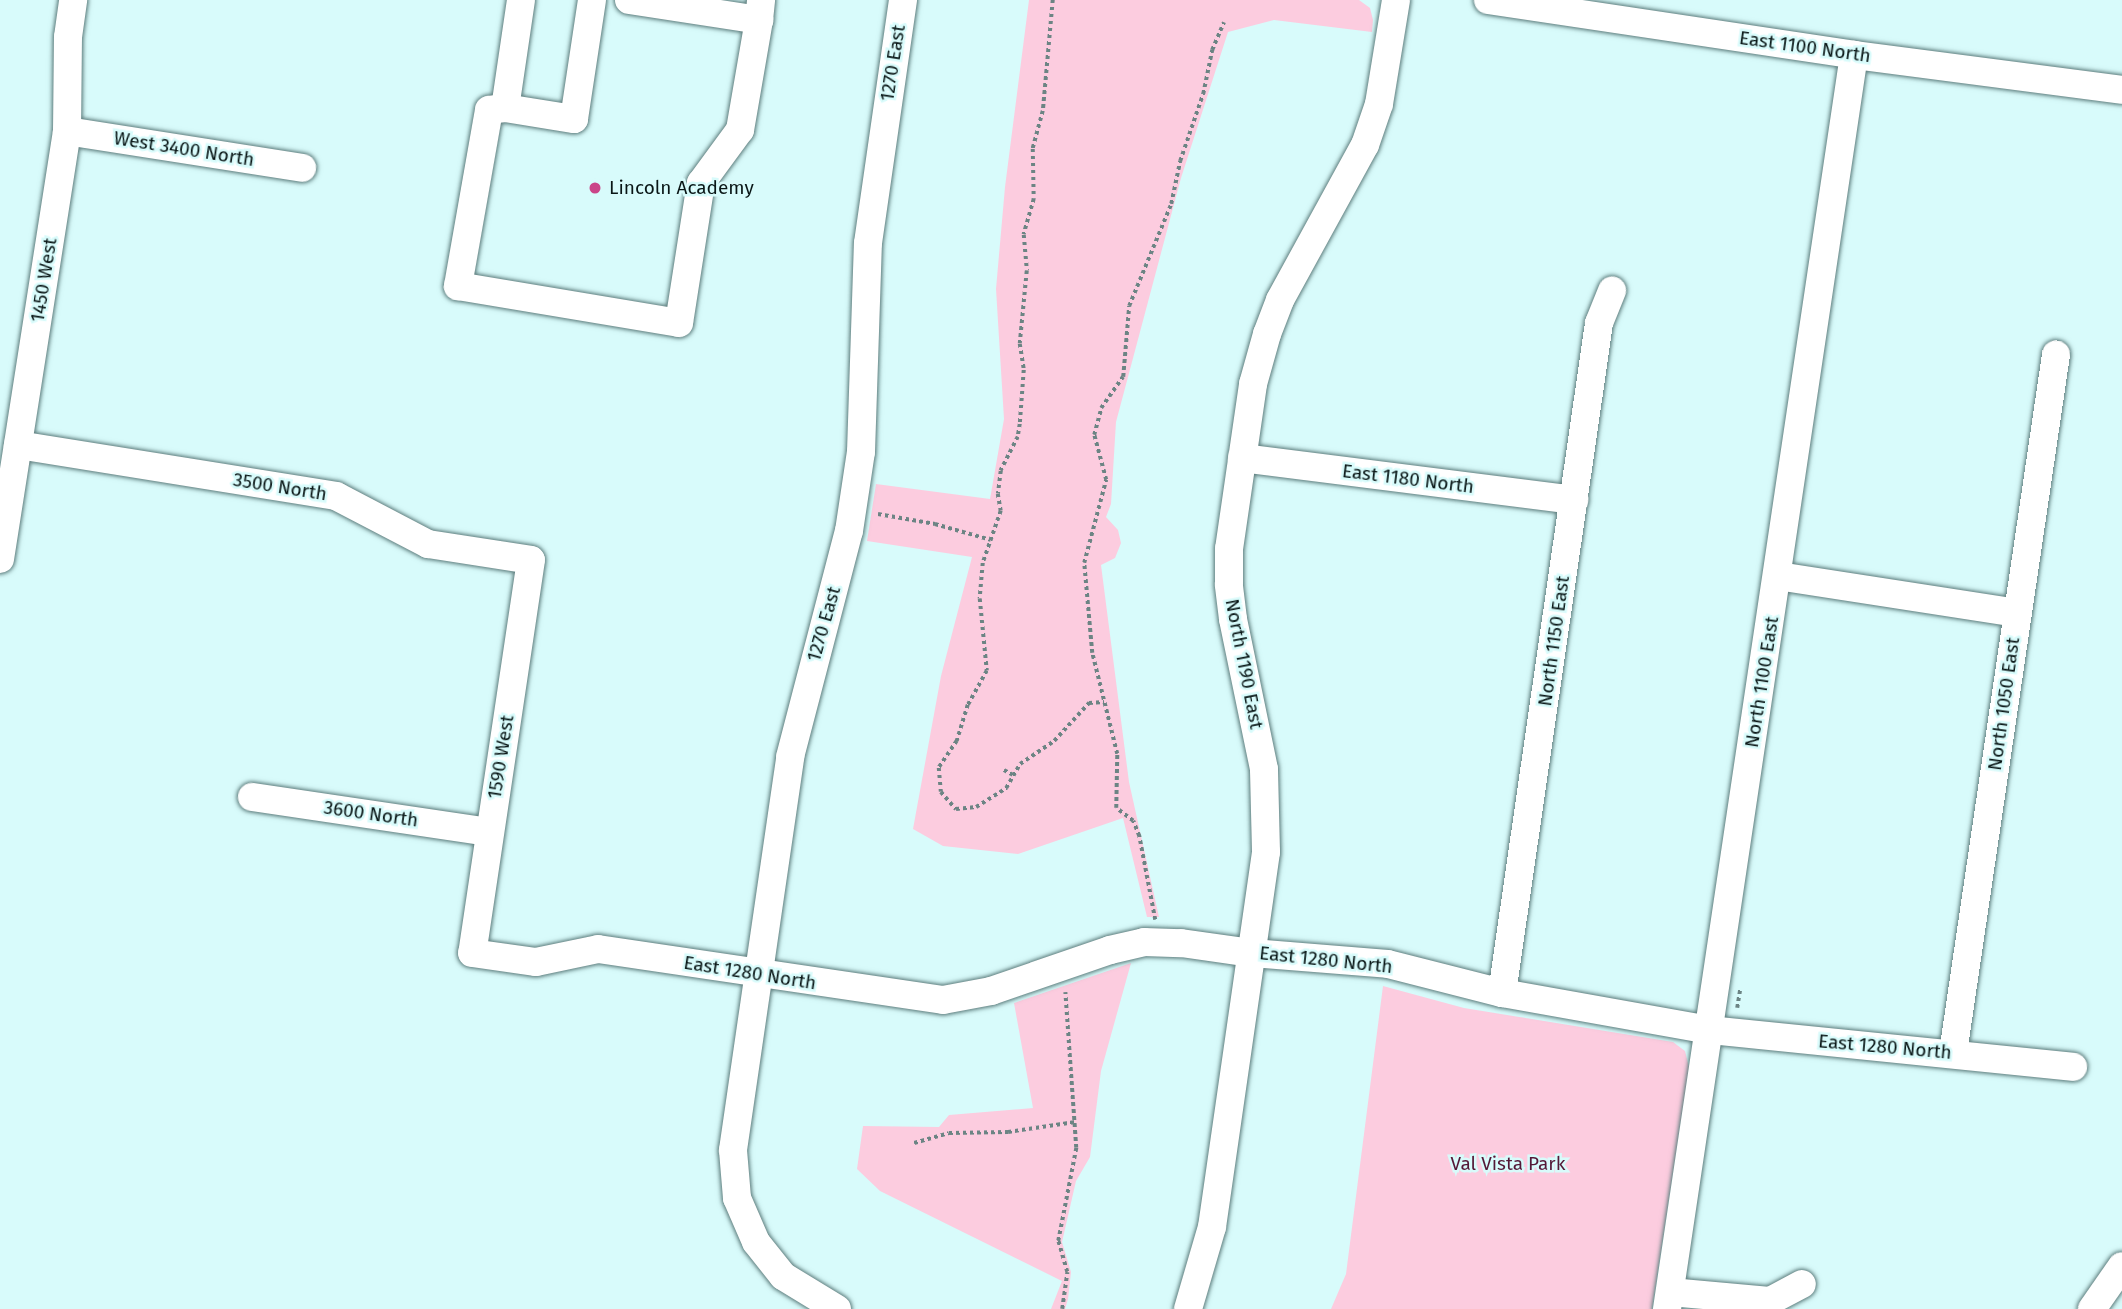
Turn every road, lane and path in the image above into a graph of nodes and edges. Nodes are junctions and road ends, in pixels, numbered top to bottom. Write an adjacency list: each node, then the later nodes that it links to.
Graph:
1 (73, 0): 14 (street, 1450 West)
2 (521, 0): 13 (street)
3 (592, 0): 13 (street)
4 (629, 0): 9 (street)
5 (903, 0): 35 (street, 1270 East)
6 (1053, 0): 22 (path)
7 (1396, 0): 19 (street, North 1190 East)
8 (1489, 0): 11 (street, East 1100 North)
9 (760, 10): 13 (street)
10 (1224, 22): 27 (path)
11 (1854, 55): 12 (street, East 1100 North); 25 (street, North 1100 East)
12 (2122, 90)
13 (505, 108)
14 (67, 131): 15 (street, West 3400 North); 18 (street, 1450 West)
15 (302, 168)
16 (1612, 291): 20 (street, North 1150 East)
17 (2056, 355): 26 (street, North 1050 East)
18 (18, 445): 23 (street, 1450 West); 24 (street, 3500 North)
19 (1242, 458): 20 (street, East 1180 North); 34 (street, North 1190 East)
20 (1574, 500): 38 (street, North 1150 East)
21 (878, 514): 22 (path)
22 (991, 540): 29 (path)
23 (0, 559)
24 (531, 560): 31 (street, 1590 West)
25 (1778, 576): 26 (street); 40 (street, North 1100 East)
26 (2017, 613): 41 (street, North 1050 East)
27 (1104, 702): 29 (path); 32 (path)
28 (1004, 770): 29 (path)
29 (1013, 775)
30 (252, 797): 31 (street, 3600 North)
31 (489, 832): 33 (street, 1590 West)
32 (1156, 920)
33 (472, 953): 35 (street, East 1280 North)
34 (1252, 953): 35 (street, East 1280 North); 38 (street, East 1280 North); 50 (street, North 1190 East)
35 (759, 974): 48 (street, 1270 East)
36 (1741, 981): 39 (path)
37 (1065, 992): 43 (path)
38 (1502, 993): 40 (street, East 1280 North)
39 (1737, 1008)
40 (1710, 1030): 41 (street, East 1280 North); 47 (street, North 1100 East)
41 (1953, 1053): 42 (street, East 1280 North)
42 (2073, 1067)
43 (1075, 1122): 44 (path); 49 (path)
44 (914, 1143)
45 (2118, 1282): 51 (street)
46 (1802, 1284): 47 (street)
47 (1668, 1301)
48 (837, 1309)
49 (1062, 1309)
50 (1188, 1309)
51 (2092, 1309)

